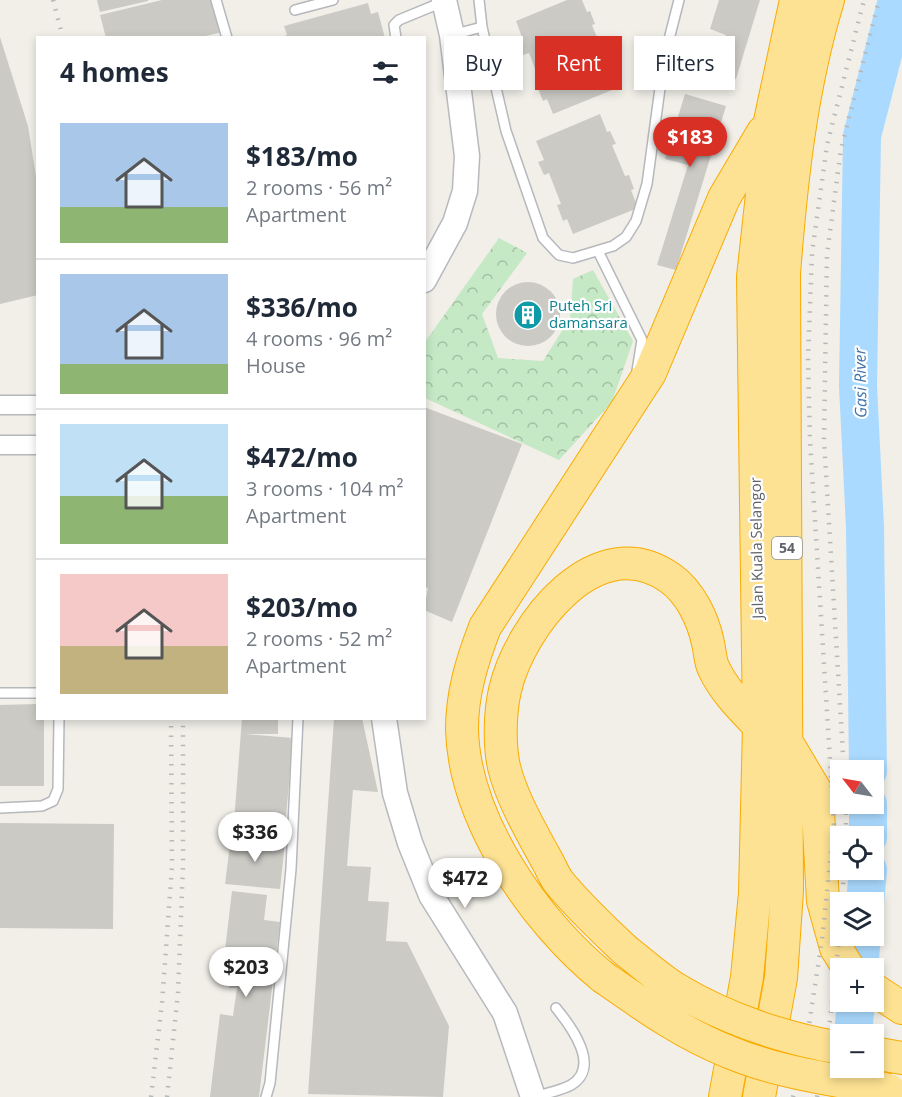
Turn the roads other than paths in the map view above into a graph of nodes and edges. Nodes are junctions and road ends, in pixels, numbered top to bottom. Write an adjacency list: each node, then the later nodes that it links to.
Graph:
1 (216, 0): 11 (lane)
2 (333, 0): 8 (lane)
3 (445, 0): 10 (street); 12 (lane)
4 (479, 0): 9 (lane)
5 (679, 0): 14 (lane)
6 (796, 0): 13 (highway, Jalan Kuala Selangor / 54)
7 (828, 0): 27 (highway, Jalan Kuala Selangor / 54)
8 (295, 10)
9 (482, 27): 10 (lane); 14 (lane)
10 (452, 35): 15 (street)
11 (226, 36)
12 (396, 36)
13 (770, 121): 18 (highway); 26 (highway, Jalan Kuala Selangor / 54)
14 (598, 251): 18 (lane)
15 (426, 276)
16 (0, 405): 17 (street)
17 (36, 405)
18 (617, 423): 32 (highway, bridge)
19 (0, 444): 20 (street)
20 (36, 446)
21 (0, 693): 22 (lane)
22 (36, 693)
23 (59, 720): 28 (lane)
24 (298, 720): 33 (lane)
25 (384, 720): 34 (street)
26 (759, 726): 31 (highway, bridge); 35 (highway, Jalan Kuala Selangor / 54)
27 (788, 746): 29 (highway); 36 (highway, Jalan Kuala Selangor / 54)
28 (0, 808)
29 (842, 958)
30 (556, 1008): 34 (lane)
31 (830, 1046)
32 (896, 1091)
33 (266, 1097)
34 (534, 1097)
35 (725, 1097)
36 (759, 1097)

